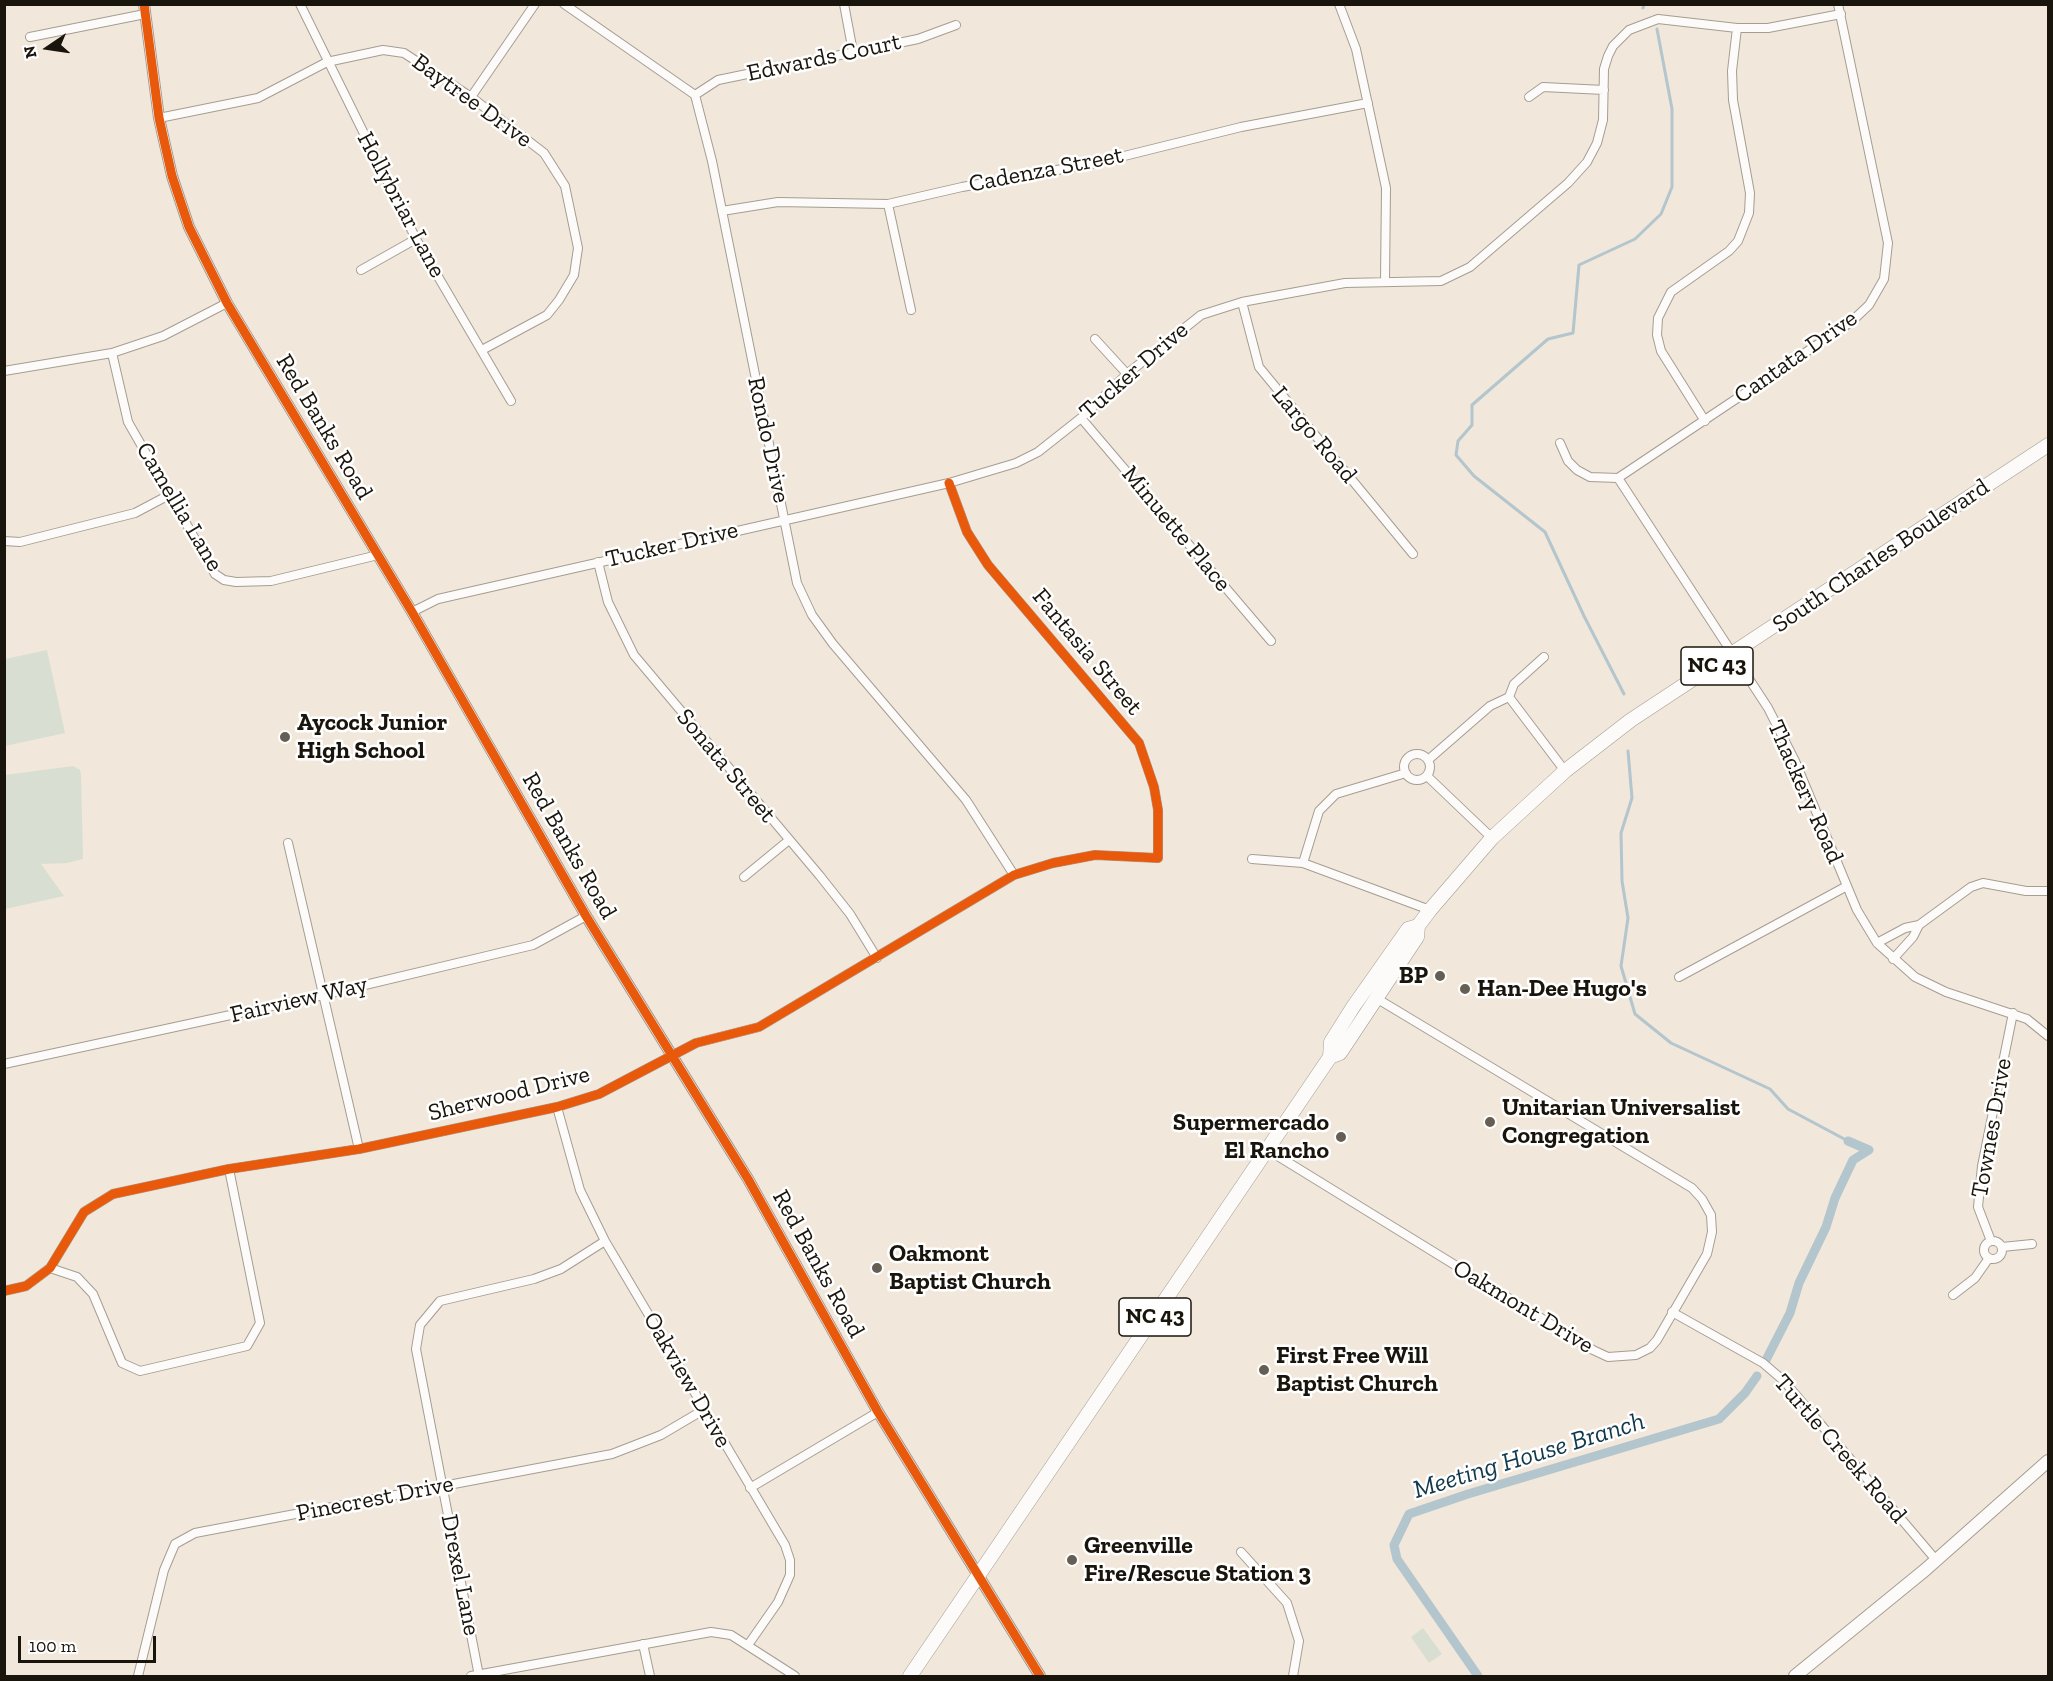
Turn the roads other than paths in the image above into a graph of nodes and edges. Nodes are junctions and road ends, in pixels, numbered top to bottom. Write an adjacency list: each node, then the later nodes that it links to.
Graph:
1 (300, 4): 13 (street, Hollybriar Lane)
2 (535, 4): 16 (street)
3 (564, 4): 15 (street)
4 (844, 4): 12 (street)
5 (1339, 4): 18 (street)
6 (1839, 4): 8 (street, Cantata Drive)
7 (145, 9): 11 (street); 19 (street, Red Banks Road)
8 (1840, 14): 10 (street, Tucker Drive); 35 (street, Cantata Drive)
9 (956, 25): 12 (street, Edwards Court)
10 (1737, 28): 14 (street, Tucker Drive); 35 (street)
11 (30, 37)
12 (853, 52): 15 (street, Edwards Court)
13 (327, 62): 16 (street, Baytree Drive); 19 (street, Baytree Drive); 22 (street, Hollybriar Lane)
14 (1604, 90): 17 (street); 24 (street, Tucker Drive)
15 (695, 95): 21 (street, Rondo Drive)
16 (471, 97): 29 (street, Baytree Drive)
17 (1529, 97)
18 (1368, 103): 20 (street, Cadenza Street); 24 (street)
19 (159, 118): 26 (street, Red Banks Road)
20 (888, 204): 21 (street, Cadenza Street); 27 (street)
21 (722, 211): 41 (street, Rondo Drive)
22 (416, 238): 23 (street); 29 (street, Hollybriar Lane)
23 (361, 270)
24 (1385, 281): 25 (street, Tucker Drive)
25 (1242, 302): 32 (street, Tucker Drive); 43 (street, Largo Road)
26 (227, 303): 30 (street); 44 (street, Red Banks Road)
27 (911, 310)
28 (1095, 339): 32 (street)
29 (482, 350): 33 (street, Hollybriar Lane)
30 (112, 353): 31 (street); 40 (street, Camellia Lane)
31 (4, 371)
32 (1127, 374): 34 (street, Tucker Drive)
33 (511, 401)
34 (1081, 418): 39 (street, Tucker Drive); 47 (street, Minuette Place)
35 (1705, 420): 38 (street, Cantata Drive)
36 (1560, 443): 38 (street)
37 (2049, 445): 48 (main road, South Charles Boulevard / NC 43)
38 (1618, 478): 48 (street, Thackery Road)
39 (949, 483): 41 (street, Tucker Drive); 58 (street, Fantasia Street)
40 (169, 495): 42 (street); 44 (street, Camellia Lane)
41 (785, 519): 45 (street, Tucker Drive); 61 (street, Rondo Drive)
42 (4, 540)
43 (1413, 554)
44 (378, 555): 46 (street, Red Banks Road)
45 (598, 562): 46 (street, Tucker Drive); 56 (street, Sonata Street)
46 (412, 612): 66 (street, Red Banks Road)
47 (1271, 641)
48 (1733, 656): 52 (main road, South Charles Boulevard / NC 43); 63 (street, Thackery Road)
49 (1544, 657): 50 (street)
50 (1509, 697): 51 (street); 52 (street)
51 (1428, 760): 53 (street); 54 (street)
52 (1565, 771): 55 (main road, South Charles Boulevard / NC 43)
53 (1406, 773): 54 (street); 60 (street)
54 (1427, 776): 55 (street)
55 (1492, 838): 65 (main road, South Charles Boulevard / NC 43)
56 (789, 840): 62 (street); 71 (street, Sonata Street)
57 (288, 843): 74 (street)
58 (1158, 858): 61 (street, Sherwood Drive)
59 (1251, 858): 60 (street)
60 (1303, 863): 65 (street)
61 (1014, 875): 71 (street, Sherwood Drive)
62 (744, 877)
63 (1847, 886): 70 (street, Thackery Road); 73 (street)
64 (2049, 891): 67 (street)
65 (1430, 910): 68 (main road, South Charles Boulevard / NC 43)
66 (586, 916): 74 (street, Fairview Way); 80 (street, Red Banks Road)
67 (1919, 925): 70 (street); 72 (street)
68 (1418, 926): 69 (main road, South Charles Boulevard / NC 43); 75 (main road, South Charles Boulevard / NC 43)
69 (1404, 934): 75 (main road); 76 (main road, South Charles Boulevard / NC 43)
70 (1877, 943): 72 (street, Thackery Road)
71 (877, 958): 80 (street, Sherwood Drive)
72 (1893, 958): 77 (street, Thackery Road)
73 (1679, 977)
74 (323, 995): 82 (street, Fairview Way); 84 (street)
75 (1376, 998): 79 (main road, South Charles Boulevard / NC 43); 95 (street, Oakmont Drive)
76 (1353, 1007): 79 (main road); 81 (main road, South Charles Boulevard / NC 43)
77 (2013, 1013): 78 (street, Thackery Road); 88 (street, Townes Drive)
78 (2049, 1036)
79 (1343, 1048): 81 (main road, South Charles Boulevard / NC 43)
80 (673, 1053): 83 (street, Sherwood Drive); 97 (street, Red Banks Road)
81 (1330, 1057): 85 (main road, South Charles Boulevard / NC 43)
82 (4, 1064)
83 (557, 1107): 84 (street, Sherwood Drive); 87 (street, Oakview Drive)
84 (359, 1149): 86 (street, Sherwood Drive)
85 (1269, 1150): 95 (street, Oakmont Drive); 103 (main road, South Charles Boulevard / NC 43)
86 (229, 1169): 92 (street, Sherwood Drive); 92 (street)
87 (605, 1241): 96 (street, Oakview Drive); 99 (street, Drexel Lane)
88 (1991, 1241): 90 (street); 91 (street)
89 (2032, 1244): 90 (street)
90 (2002, 1247): 91 (street)
91 (1989, 1258): 94 (street)
92 (50, 1268): 93 (street, Sherwood Drive)
93 (4, 1291)
94 (1953, 1295)
95 (1672, 1312): 102 (street, Turtle Creek Road)
96 (705, 1409): 99 (street, Pinecrest Drive); 100 (street, Oakview Drive)
97 (878, 1412): 100 (street); 103 (street, Red Banks Road)
98 (2049, 1461): 102 (main road)
99 (443, 1486): 106 (street, Drexel Lane); 107 (street, Pinecrest Drive)
100 (750, 1488): 105 (street, Oakview Drive)
101 (1241, 1552): 112 (street)
102 (1936, 1560): 113 (main road)
103 (979, 1575): 110 (main road, South Charles Boulevard / NC 43); 111 (street, Red Banks Road)
104 (643, 1644): 105 (street); 106 (street); 108 (street)
105 (748, 1645): 109 (street)
106 (477, 1676)
107 (138, 1677)
108 (650, 1677)
109 (795, 1677)
110 (910, 1677)
111 (1040, 1677)
112 (1293, 1677)
113 (1795, 1677)

